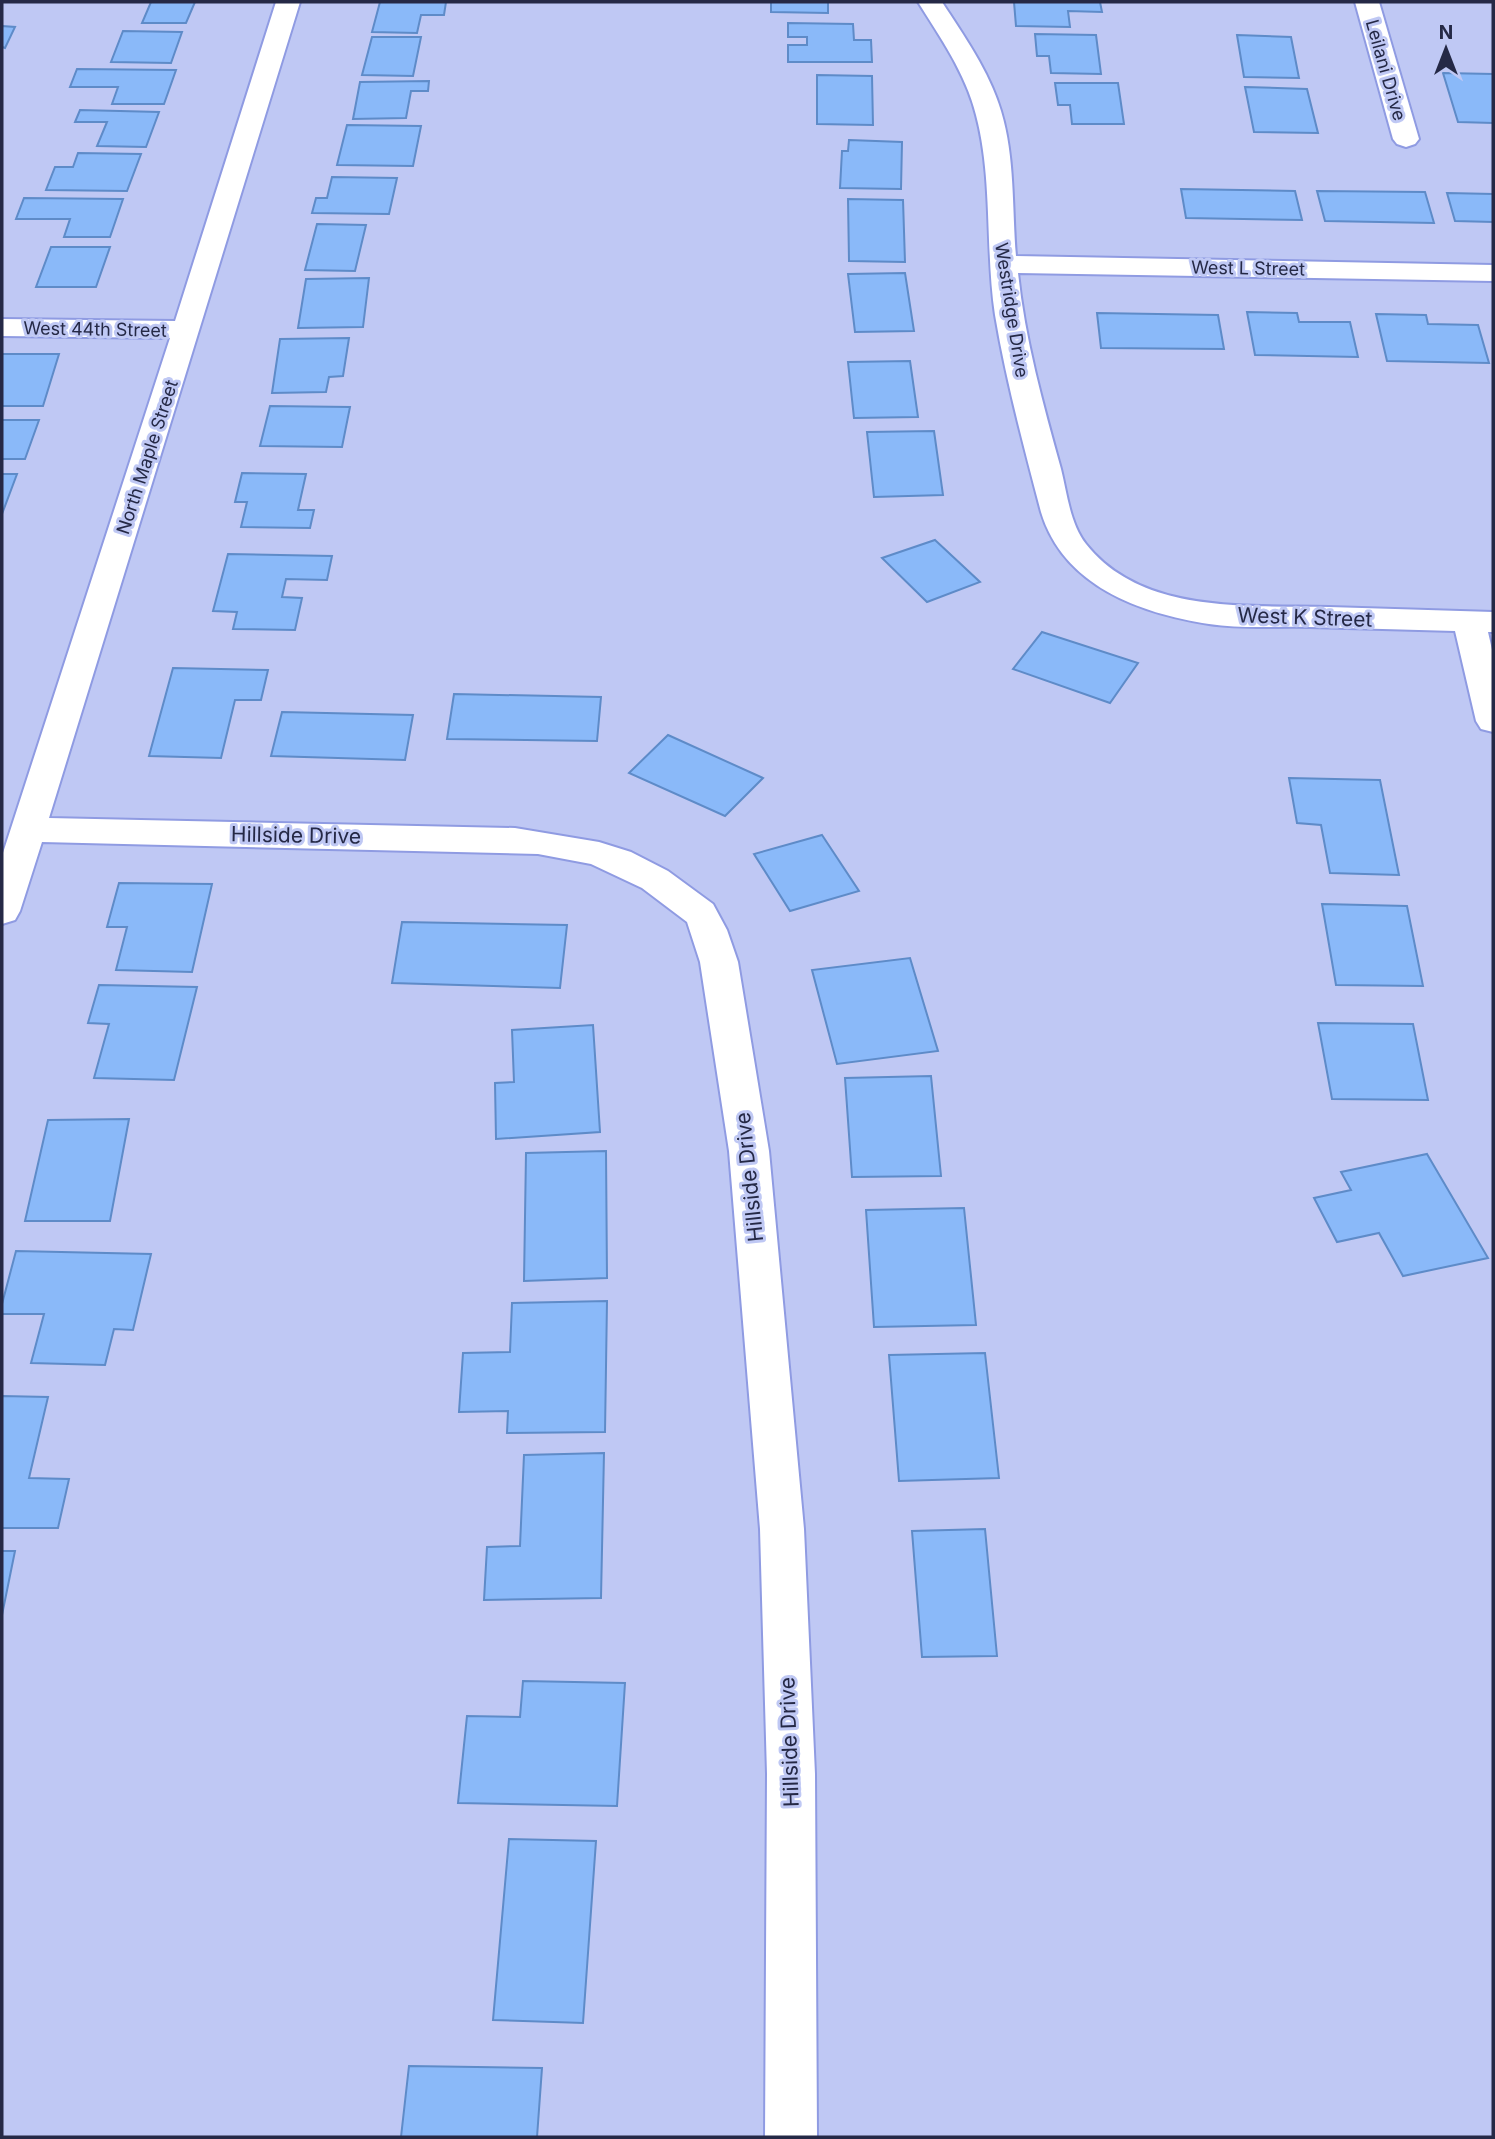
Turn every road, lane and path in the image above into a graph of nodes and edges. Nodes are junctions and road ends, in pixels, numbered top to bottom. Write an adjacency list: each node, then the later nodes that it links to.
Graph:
1 (288, 2): 8 (street, North Maple Street)
2 (1367, 2): 4 (street, Leilani Drive)
3 (934, 8): 5 (street, Westridge Drive)
4 (1406, 139)
5 (1003, 264): 6 (street, West L Street); 9 (street, Westridge Drive)
6 (1493, 273)
7 (2, 327): 8 (street, West 44th Street)
8 (187, 330): 12 (street, North Maple Street)
9 (1122, 587): 10 (street, West K Street)
10 (1481, 622): 11 (street)
11 (1493, 721)
12 (28, 830): 13 (street, North Maple Street); 14 (street, Hillside Drive)
13 (2, 911)
14 (791, 2137)

